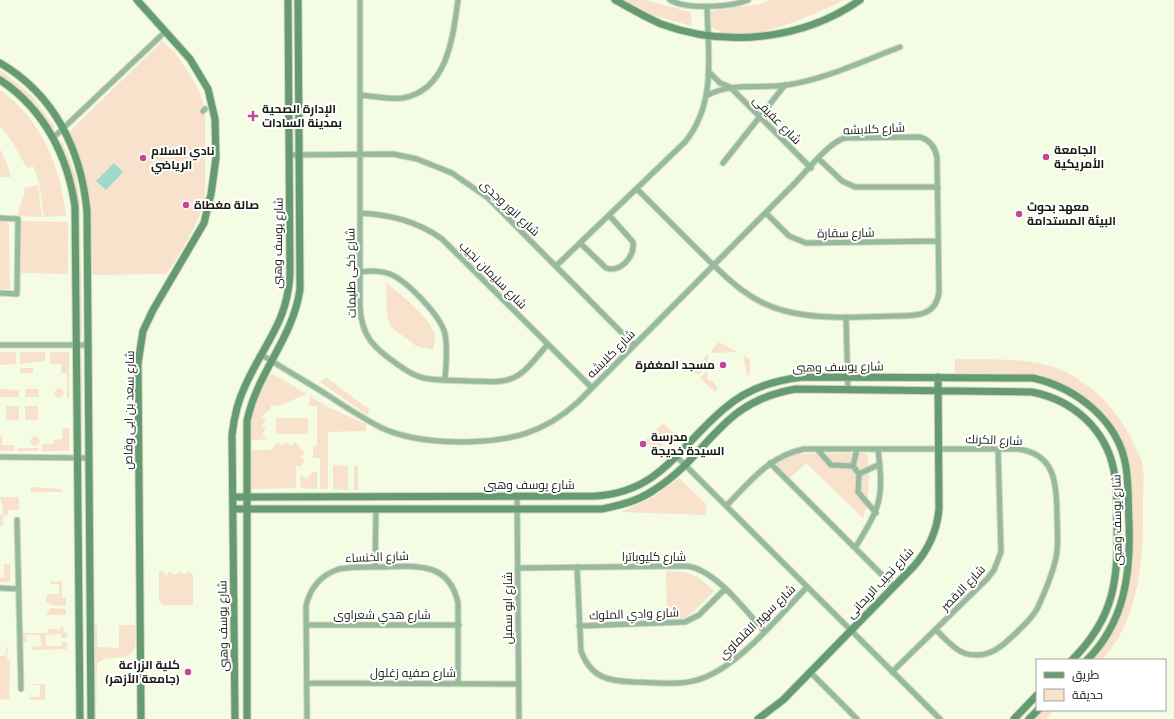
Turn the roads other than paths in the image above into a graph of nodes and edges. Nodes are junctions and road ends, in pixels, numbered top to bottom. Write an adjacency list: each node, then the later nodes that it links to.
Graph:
1 (137, 0): 11 (street, شارع سعد بن ابى وقاص)
2 (288, 0): 26 (street, شارع يوسف وهبى)
3 (298, 0): 24 (street, شارع يوسف وهبى)
4 (360, 0): 20 (street, شارع ذكى طليمات)
5 (458, 0): 20 (street)
6 (615, 0): 12 (street)
7 (670, 0): 10 (street)
8 (748, 0): 10 (street)
9 (860, 0): 12 (street)
10 (706, 6): 12 (street)
11 (166, 31): 22 (street); 108 (street, شارع سعد بن ابى وقاص)
12 (708, 35): 15 (street)
13 (900, 47): 17 (street)
14 (0, 63): 22 (street)
15 (709, 72): 18 (street, شارع عفيفى); 19 (street)
16 (0, 80): 23 (street)
17 (785, 85): 18 (street); 21 (street)
18 (730, 87): 19 (street); 21 (street, شارع عفيفى)
19 (708, 94): 31 (street)
20 (360, 95): 25 (street, شارع ذكى طليمات)
21 (760, 117): 28 (street); 29 (street, شارع عفيفى)
22 (64, 128): 23 (street); 45 (street)
23 (54, 137): 44 (street)
24 (300, 155): 25 (street, شارع انور وجدى); 26 (street, شارع انور وجدى); 49 (street, شارع يوسف وهبى)
25 (360, 155): 32 (street, شارع ذكى طليمات); 39 (street, شارع انور وجدى)
26 (289, 156): 48 (street, شارع يوسف وهبى)
27 (819, 159): 29 (street, شارع كلابشه); 30 (street); 30 (street, شارع كلابشه)
28 (723, 163)
29 (810, 168): 33 (street, شارع كلابشه)
30 (938, 187): 36 (street)
31 (637, 189): 34 (street); 38 (street)
32 (360, 212): 40 (street, شارع ذكى طليمات); 43 (street, شارع سليمان نجيب)
33 (766, 213): 36 (street, شارع سقارة); 38 (street, شارع كلابشه)
34 (609, 215): 37 (street); 37 (street)
35 (0, 218): 41 (street)
36 (938, 241): 42 (street)
37 (580, 242): 39 (street)
38 (714, 265): 42 (street); 46 (street, شارع كلابشه)
39 (556, 266): 46 (street, شارع انور وجدى)
40 (360, 272): 52 (street, شارع ذكى طليمات); 52 (street)
41 (0, 294)
42 (846, 317): 50 (street)
43 (548, 344): 52 (street, شارع ذكى طليمات); 53 (street, شارع سليمان نجيب)
44 (76, 345): 45 (street); 47 (street); 63 (street)
45 (89, 345): 64 (street)
46 (634, 345): 53 (street, شارع كلابشه)
47 (0, 346)
48 (262, 355): 49 (street, شارع كلابشه); 71 (street, شارع يوسف وهبى)
49 (272, 361): 53 (street, شارع كلابشه); 72 (street, شارع يوسف وهبى)
50 (848, 377): 51 (street, شارع يوسف وهبى); 54 (street); 61 (street, شارع يوسف وهبى)
51 (938, 377): 55 (street, شارع نجيب الريحانى); 96 (street, شارع يوسف وهبى)
52 (446, 380)
53 (592, 388)
54 (848, 390): 55 (street, شارع يوسف وهبى); 66 (street, شارع يوسف وهبى)
55 (938, 391): 59 (street, شارع نجيب الريحانى); 95 (street, شارع يوسف وهبى)
56 (817, 449): 57 (street, شارع الكرنك); 65 (street, شارع الكرنك); 68 (street)
57 (857, 449): 58 (street, شارع الكرنك); 68 (street)
58 (878, 449): 59 (street, شارع الكرنك); 67 (street)
59 (938, 449): 60 (street, شارع الكرنك); 85 (street, شارع نجيب الريحانى)
60 (998, 449): 93 (street, شارع الاقصر); 93 (street, شارع الكرنك)
61 (676, 456): 66 (street); 70 (street, شارع يوسف وهبى)
62 (0, 457): 63 (street)
63 (77, 457): 64 (street); 106 (street)
64 (89, 458): 107 (street)
65 (770, 463): 73 (street, شارع الكرنك); 80 (street)
66 (684, 464): 73 (street); 77 (street, شارع يوسف وهبى)
67 (880, 464): 69 (street); 78 (street)
68 (853, 466): 69 (street)
69 (859, 474): 78 (street)
70 (517, 496): 72 (street, شارع يوسف وهبى); 77 (street, شارع ابو سمبل)
71 (233, 497): 72 (street, شارع يوسف وهبى); 74 (street, شارع يوسف وهبى)
72 (246, 497): 75 (street, شارع يوسف وهبى)
73 (726, 506): 84 (street)
74 (233, 509): 75 (street, شارع يوسف وهبى); 109 (street, شارع يوسف وهبى)
75 (246, 509): 76 (street, شارع يوسف وهبى); 110 (street, شارع يوسف وهبى)
76 (376, 509): 77 (street, شارع يوسف وهبى); 81 (street)
77 (517, 509): 83 (street, شارع ابو سمبل)
78 (876, 513): 80 (street)
79 (17, 520): 87 (street)
80 (855, 548): 85 (street)
81 (375, 567): 89 (street, شارع الخنساء); 90 (street, شارع الخنساء)
82 (577, 567): 83 (street, شارع كليوباترا); 88 (street, شارع كليوباترا); 91 (street, شارع سهير القلماوي)
83 (518, 568): 101 (street, شارع ابو سمبل)
84 (807, 587): 92 (street); 94 (street, شارع سهير القلماوي)
85 (894, 587): 92 (street, شارع نجيب الريحانى)
86 (0, 588): 87 (street)
87 (19, 589): 102 (street)
88 (725, 589): 91 (street, شارع وادي الملوك); 94 (street, شارع كليوباترا)
89 (306, 625): 90 (street, شارع هدي شعراوى); 99 (street, شارع الخنساء)
90 (459, 625): 100 (street, شارع الخنساء)
91 (579, 626): 94 (street, شارع سهير القلماوي)
92 (851, 630): 97 (street, شارع نجيب الريحانى); 98 (street)
93 (936, 630): 98 (street, شارع الاقصر)
94 (764, 631)
95 (1073, 659)
96 (1088, 659)
97 (810, 672): 105 (street); 113 (street, شارع نجيب الريحانى)
98 (892, 672): 115 (street)
99 (306, 683): 100 (street, شارع صفيه زغلول); 111 (street, شارع الخنساء)
100 (458, 683): 101 (street, شارع صفيه زغلول)
101 (519, 684): 112 (street, شارع ابو سمبل)
102 (21, 689)
103 (1036, 697): 116 (street)
104 (1037, 711): 117 (street)
105 (851, 717): 114 (street)
106 (80, 719)
107 (91, 719)
108 (141, 719)
109 (235, 719)
110 (247, 719)
111 (307, 719)
112 (519, 719)
113 (758, 719)
114 (857, 719)
115 (940, 719)
116 (1014, 719)
117 (1029, 719)

